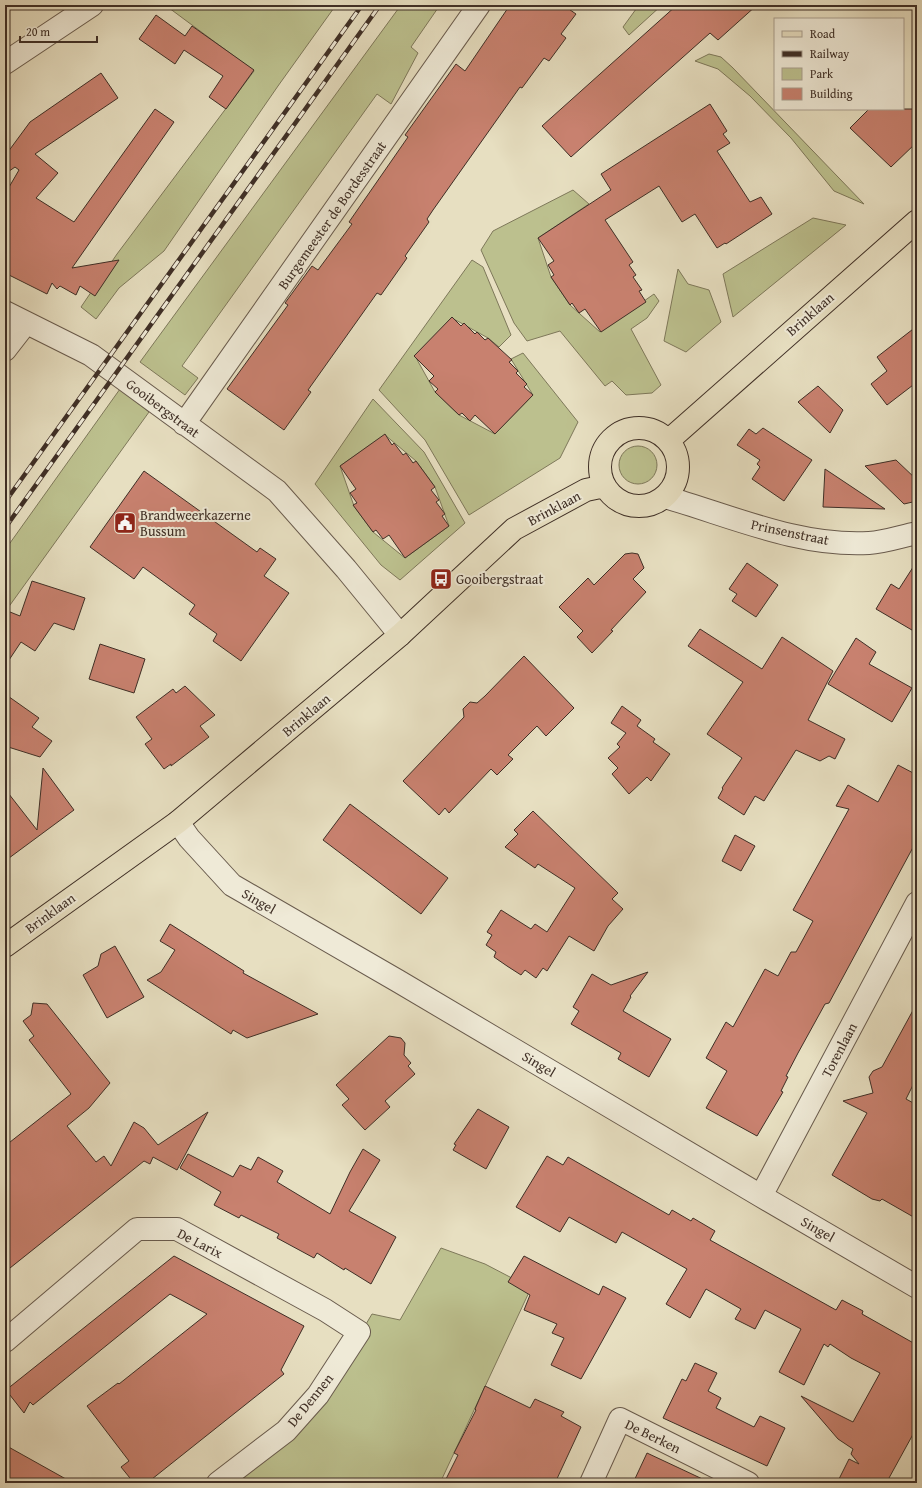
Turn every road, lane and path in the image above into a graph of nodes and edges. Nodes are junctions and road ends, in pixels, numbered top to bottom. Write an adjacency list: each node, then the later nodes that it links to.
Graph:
1 (92, 5): 3 (street)
2 (479, 5): 8 (street, Burgemeester de Bordesstraat)
3 (5, 64)
4 (917, 221): 9 (main road, Brinklaan)
5 (5, 312): 6 (street, Gooibergstraat)
6 (26, 322): 7 (street); 8 (street, Gooibergstraat)
7 (5, 350)
8 (184, 424): 13 (street, Gooibergstraat)
9 (668, 440): 10 (main road); 11 (main road)
10 (605, 486): 11 (main road); 13 (main road, Brinklaan)
11 (665, 497): 12 (street, Prinsenstraat)
12 (917, 533)
13 (400, 635): 14 (main road, Brinklaan)
14 (178, 822): 16 (main road, Brinklaan); 17 (street, Singel)
15 (917, 903): 17 (street, Torenlaan)
16 (5, 946)
17 (760, 1196): 18 (street, Singel)
18 (917, 1287)
19 (326, 1310): 20 (street, De Larix); 21 (street, De Dennen)
20 (5, 1341)
21 (218, 1483)
22 (591, 1483): 23 (street, De Berken)
23 (748, 1483)

